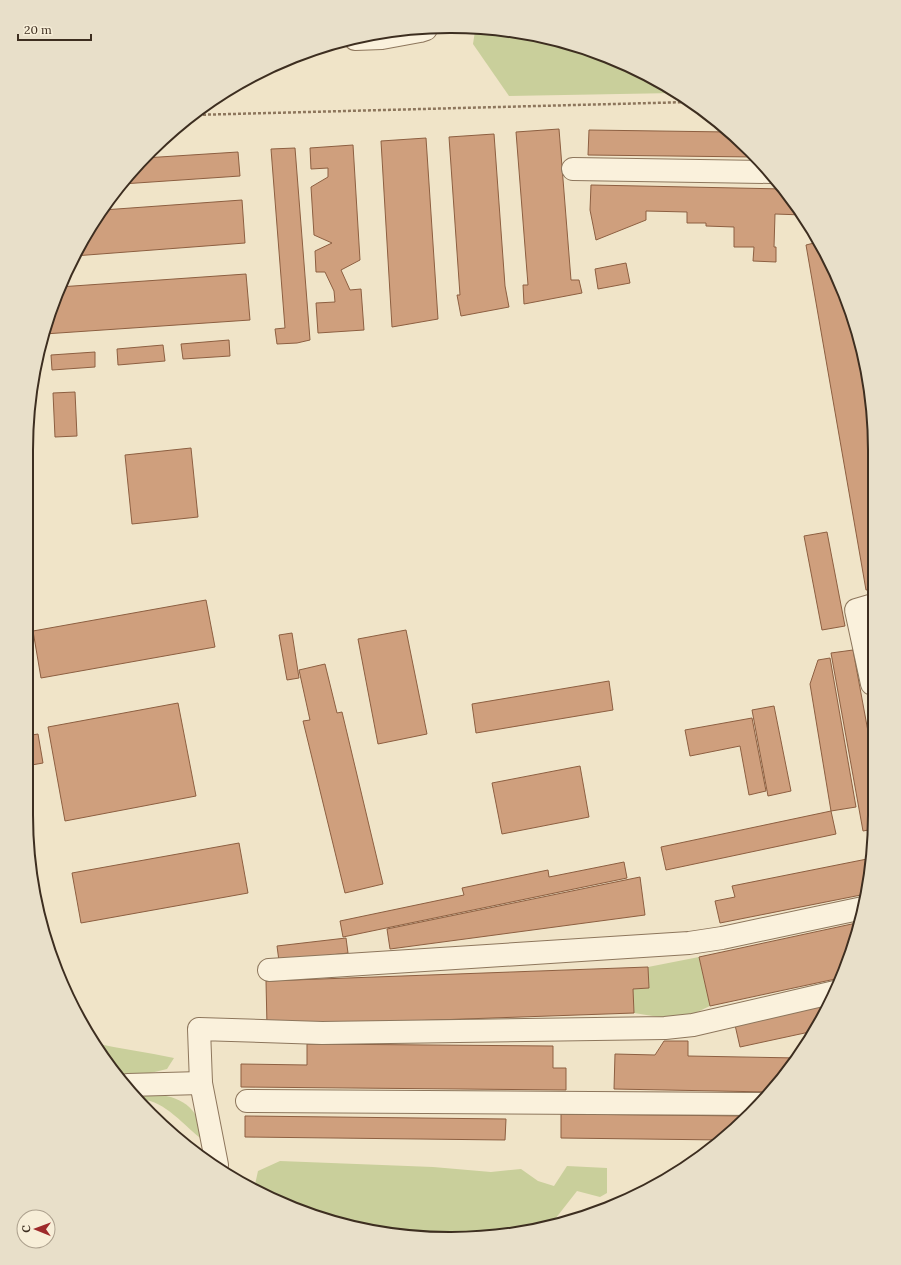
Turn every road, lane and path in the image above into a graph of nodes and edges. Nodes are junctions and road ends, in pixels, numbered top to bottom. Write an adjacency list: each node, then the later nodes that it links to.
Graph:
1 (681, 102): 2 (path)
2 (202, 115)
3 (572, 169): 4 (street)
4 (761, 172)
5 (868, 606): 6 (street)
6 (868, 666)
7 (857, 909): 8 (street)
8 (269, 970)
9 (827, 994): 10 (street)
10 (201, 1083): 11 (street); 14 (street)
11 (133, 1085)
12 (247, 1101): 13 (street)
13 (751, 1104)
14 (216, 1160)

